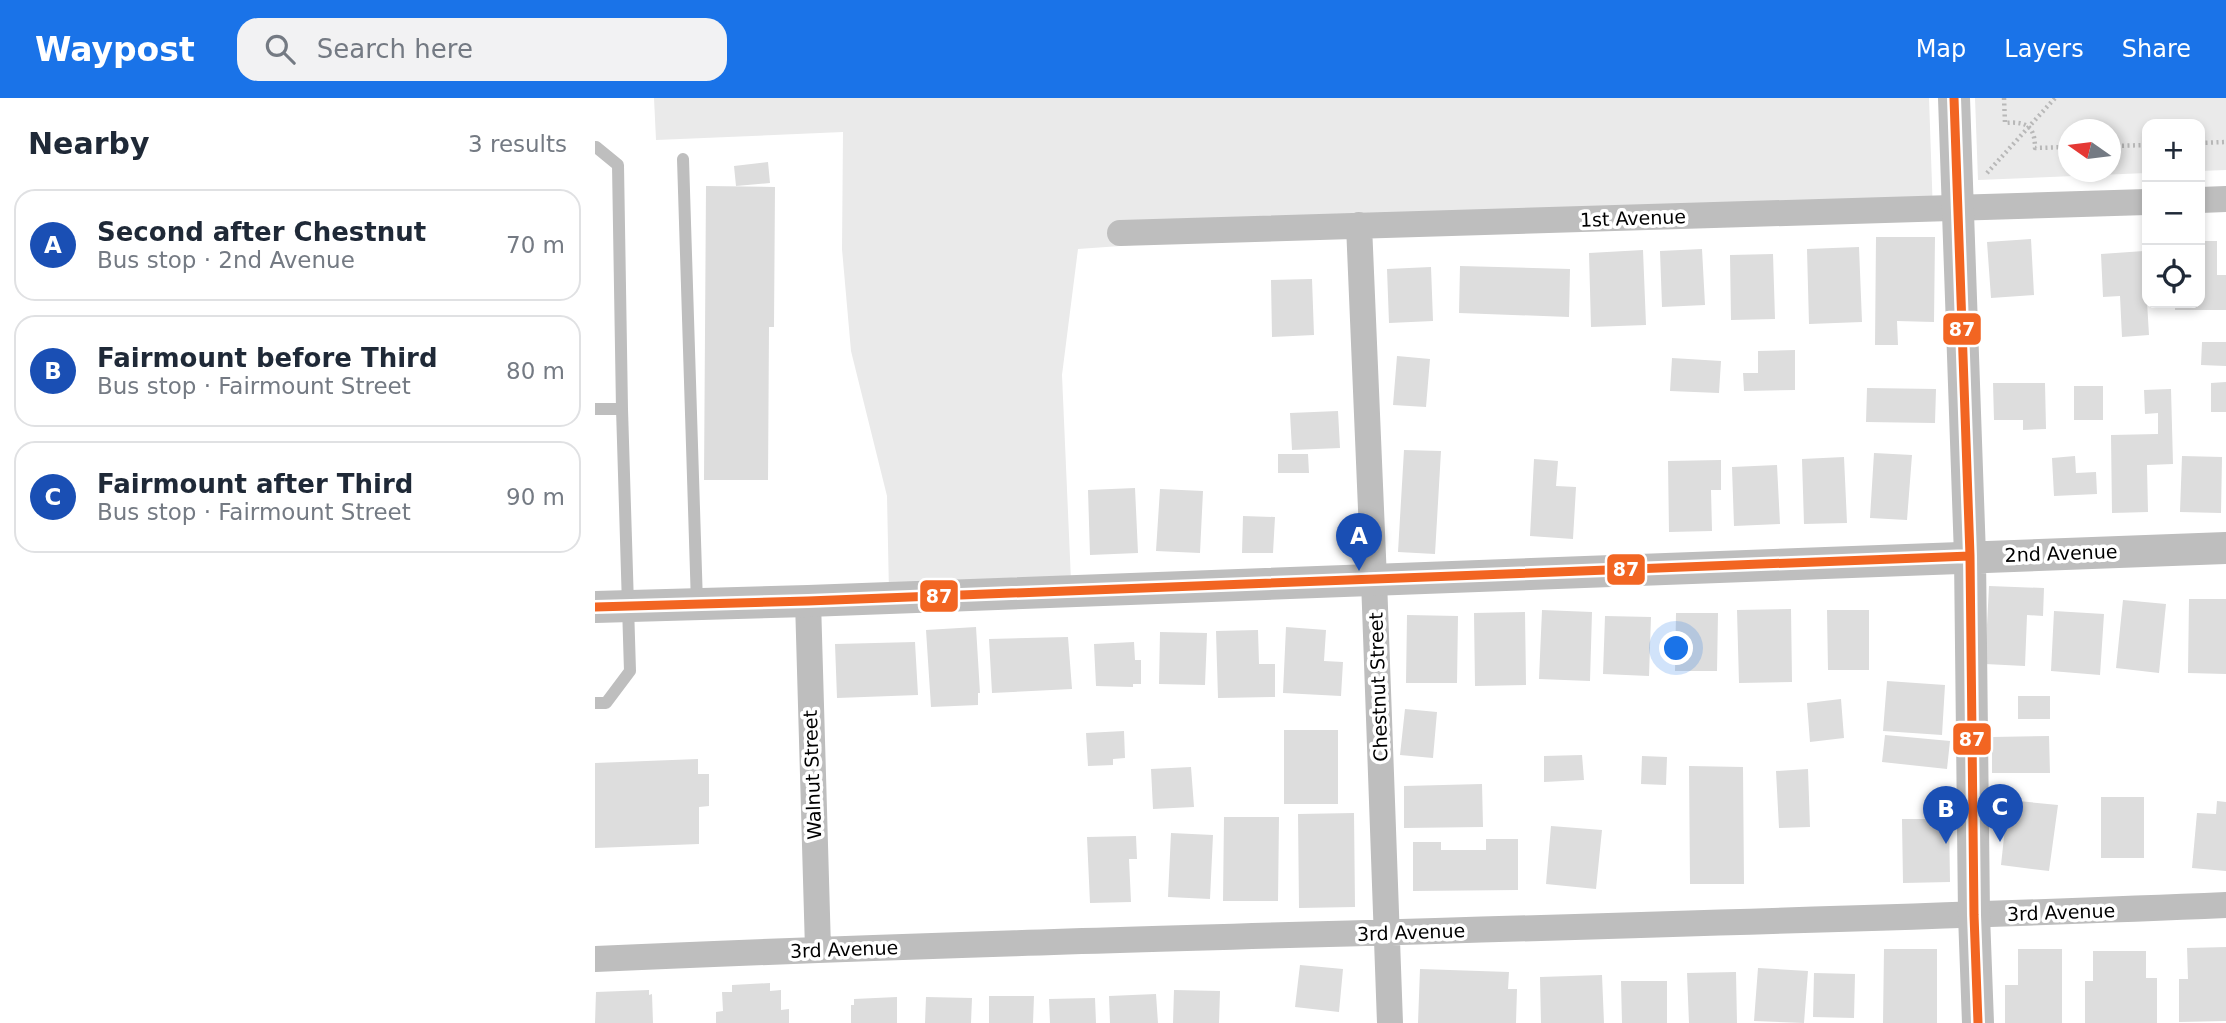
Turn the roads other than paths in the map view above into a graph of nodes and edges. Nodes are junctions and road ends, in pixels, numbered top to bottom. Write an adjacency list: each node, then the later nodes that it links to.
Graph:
1 (1954, 98): 7 (street)
2 (595, 148): 11 (lane)
3 (683, 159): 16 (lane)
4 (2226, 199): 5 (street)
5 (2205, 200)
6 (2142, 202): 7 (street, 1st Avenue)
7 (1957, 209): 8 (street, 1st Avenue); 13 (street)
8 (1359, 225): 9 (street, 1st Avenue); 14 (street, Chestnut Street)
9 (1120, 233)
10 (595, 409): 11 (lane)
11 (622, 409): 17 (lane)
12 (2226, 548): 13 (street, 2nd Avenue)
13 (1971, 556): 14 (street, 2nd Avenue); 21 (street)
14 (1374, 580): 15 (street, 2nd Avenue); 22 (street, Chestnut Street)
15 (808, 601): 16 (street, 2nd Avenue); 23 (street, Walnut Street)
16 (697, 604): 17 (street, 2nd Avenue)
17 (629, 605): 18 (street, 2nd Avenue); 19 (lane)
18 (595, 607)
19 (595, 703)
20 (2226, 905): 21 (street, 3rd Avenue)
21 (1975, 915): 22 (street, 3rd Avenue); 26 (street)
22 (1387, 933): 23 (street, 3rd Avenue); 25 (street, Chestnut Street)
23 (818, 949): 24 (street, 3rd Avenue)
24 (595, 959)
25 (1390, 1023)
26 (1978, 1023)

